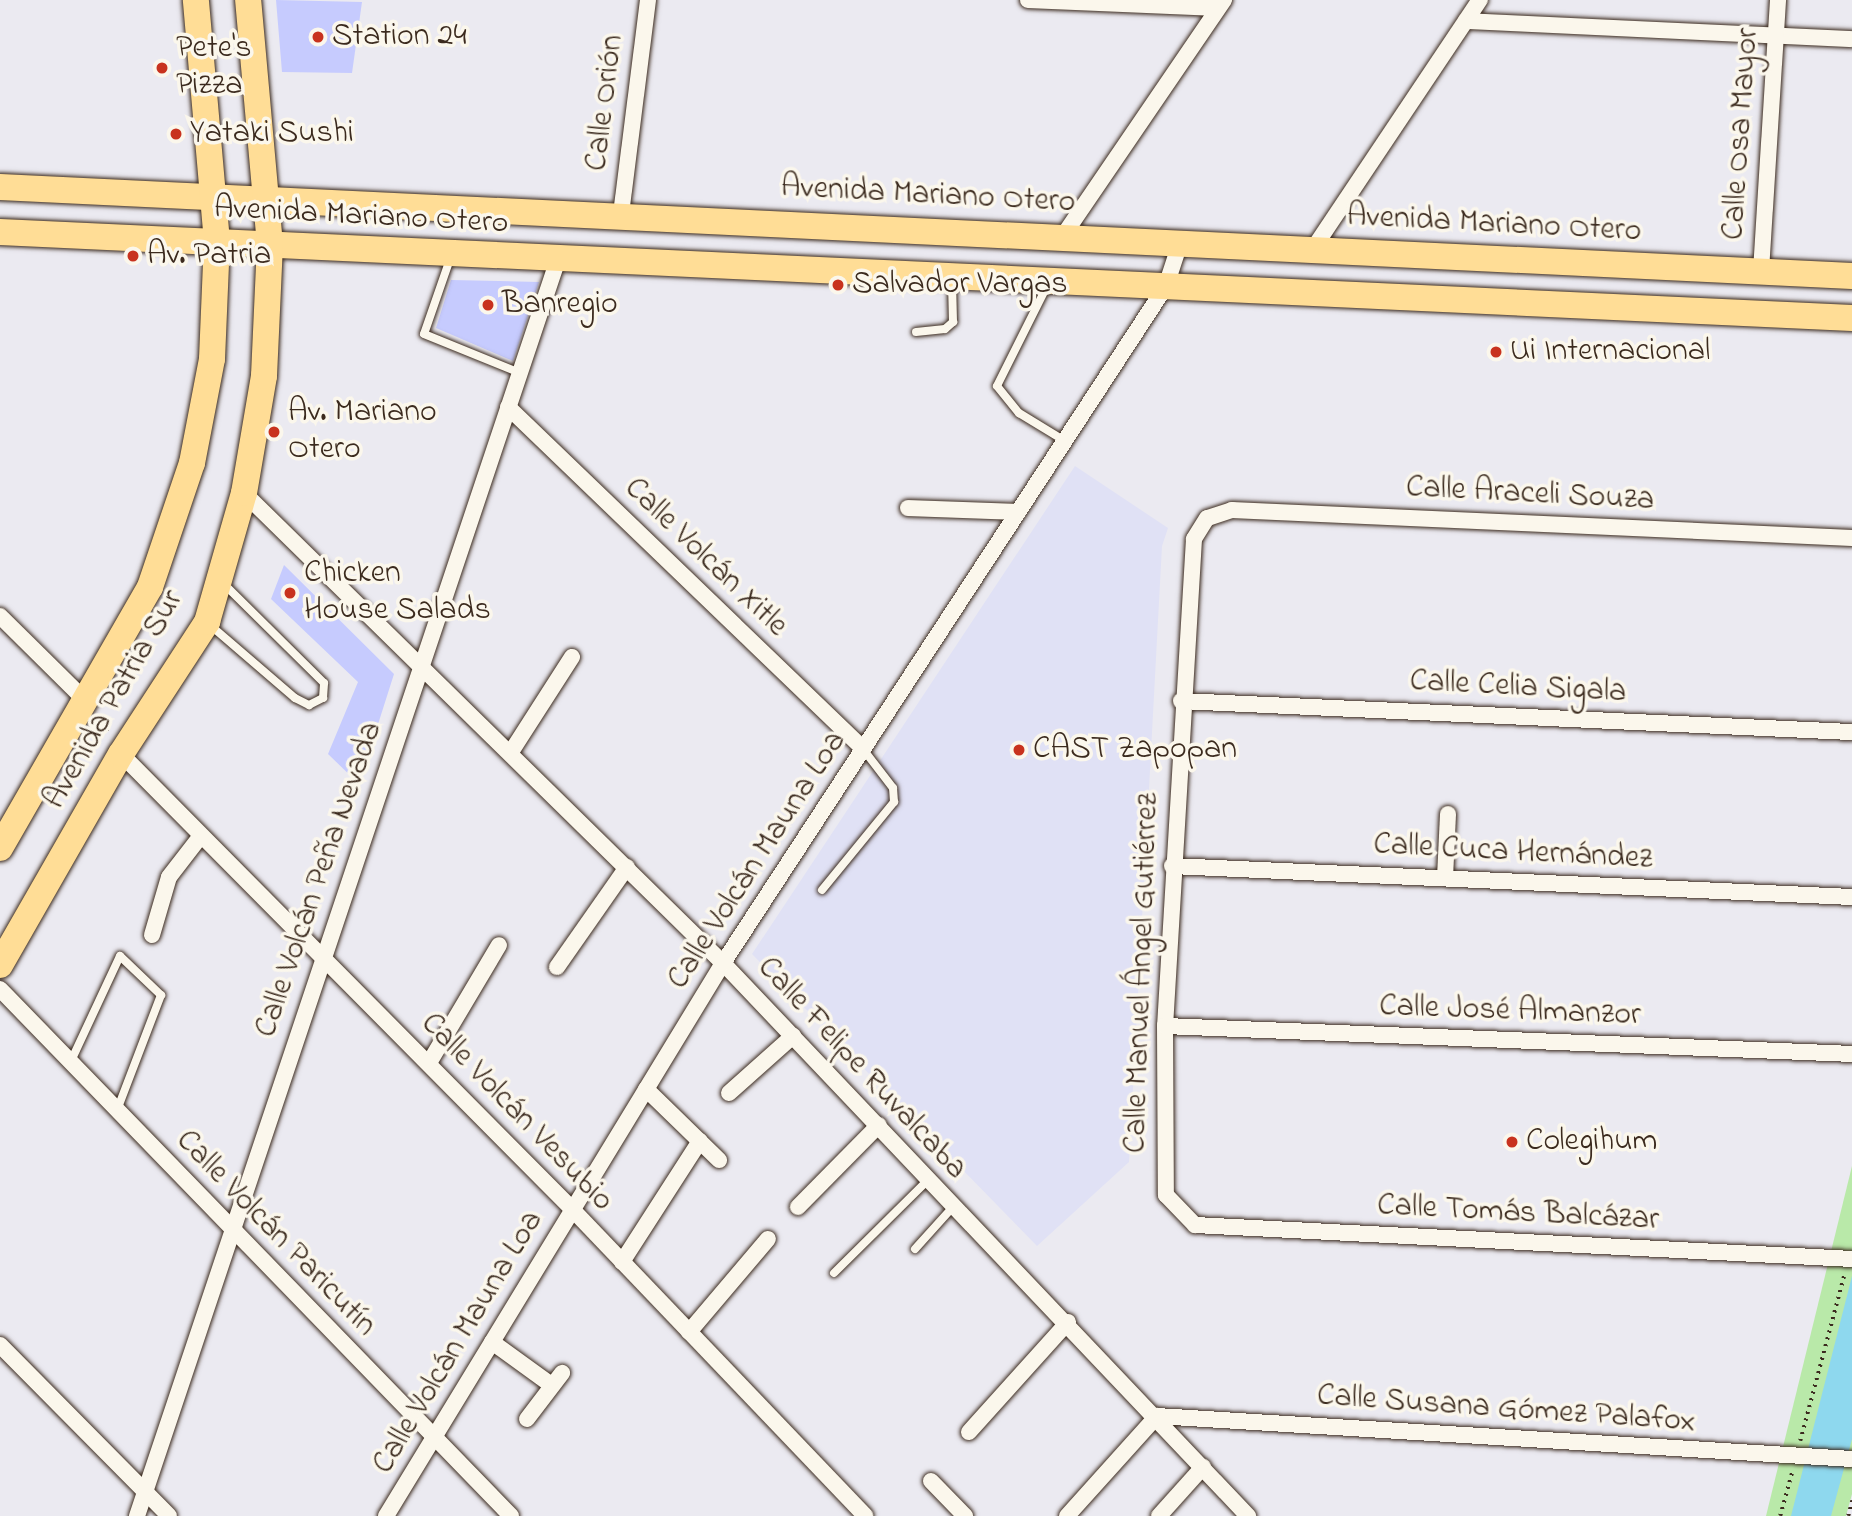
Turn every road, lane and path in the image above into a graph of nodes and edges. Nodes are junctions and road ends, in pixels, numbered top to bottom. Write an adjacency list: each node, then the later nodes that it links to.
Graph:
1 (197, 0): 12 (main road, Avenida Patria Sur)
2 (248, 0): 13 (main road, Avenida Patria Sur)
3 (648, 0): 14 (street, Calle Orión)
4 (1028, 0): 7 (street)
5 (1480, 0): 8 (street)
6 (1778, 0): 9 (street, Calle Osa Mayor)
7 (1221, 4): 16 (street)
8 (1466, 21): 9 (street); 20 (street)
9 (1777, 35): 10 (street); 23 (street, Calle Osa Mayor)
10 (1852, 39)
11 (0, 187): 12 (main road, Avenida Mariano Otero)
12 (214, 197): 13 (main road, Avenida Mariano Otero); 18 (main road, Avenida Patria Sur)
13 (268, 198): 14 (main road, Avenida Mariano Otero); 19 (main road, Avenida Patria Sur)
14 (621, 214): 16 (main road, Avenida Mariano Otero)
15 (0, 232): 18 (main road, Avenida Mariano Otero)
16 (1063, 236): 17 (main road, Avenida Mariano Otero)
17 (1181, 240): 20 (main road, Avenida Mariano Otero); 27 (street, Calle Volcán Mauna Loa)
18 (217, 242): 19 (main road, Avenida Mariano Otero); 43 (main road, Avenida Patria Sur)
19 (270, 244): 21 (main road, Avenida Mariano Otero); 33 (main road, Avenida Patria Sur)
20 (1313, 249): 23 (main road, Avenida Mariano Otero)
21 (451, 255): 22 (main road, Avenida Mariano Otero); 30 (lane)
22 (557, 262): 25 (main road, Avenida Mariano Otero); 30 (street, Calle Volcán Peña Nevada)
23 (1761, 271): 24 (main road, Avenida Mariano Otero)
24 (1852, 276)
25 (952, 277): 26 (main road, Avenida Mariano Otero); 29 (lane)
26 (1049, 281): 27 (main road, Avenida Mariano Otero); 32 (lane)
27 (1166, 286): 28 (main road, Avenida Mariano Otero); 32 (street, Calle Volcán Mauna Loa)
28 (1852, 318)
29 (916, 332)
30 (520, 373): 31 (street, Calle Volcán Peña Nevada)
31 (508, 407): 42 (street, Calle Volcán Peña Nevada); 46 (street, Calle Volcán Xitle)
32 (1065, 441): 35 (street, Calle Volcán Mauna Loa)
33 (244, 494): 38 (main road, Avenida Patria Sur); 42 (street, Calle Felipe Ruvalcaba)
34 (908, 508): 35 (street)
35 (1018, 512): 46 (street, Calle Volcán Mauna Loa)
36 (1207, 518): 37 (street, Calle Araceli Souza); 44 (street, Calle Manuel Ángel Gutiérrez)
37 (1852, 538)
38 (219, 580): 40 (main road, Avenida Patria Sur); 40 (lane)
39 (0, 616): 43 (street)
40 (207, 622): 48 (main road, Avenida Patria Sur)
41 (572, 657): 47 (street)
42 (422, 665): 47 (street, Calle Felipe Ruvalcaba); 59 (street, Calle Volcán Peña Nevada)
43 (85, 700): 48 (path); 51 (main road, Avenida Patria Sur)
44 (1181, 701): 45 (street, Calle Celia Sigala); 52 (street, Calle Manuel Ángel Gutiérrez)
45 (1852, 732)
46 (863, 749): 55 (lane); 60 (street, Calle Volcán Mauna Loa)
47 (511, 752): 53 (street, Calle Felipe Ruvalcaba)
48 (121, 754): 50 (street, Calle Volcán Vesubio); 61 (main road, Avenida Patria Sur)
49 (1448, 814): 54 (street)
50 (200, 837): 57 (street); 59 (street, Calle Volcán Vesubio)
51 (0, 848)
52 (1172, 866): 54 (street, Calle Cuca Hernández); 64 (street, Calle Manuel Ángel Gutiérrez)
53 (626, 867): 60 (street, Calle Felipe Ruvalcaba); 62 (street)
54 (1445, 878): 56 (street, Calle Cuca Hernández)
55 (822, 890)
56 (1852, 897)
57 (152, 935)
58 (499, 945): 68 (street)
59 (324, 956): 68 (street, Calle Volcán Vesubio); 80 (street, Calle Volcán Peña Nevada)
60 (723, 963): 65 (street, Calle Felipe Ruvalcaba); 69 (street, Calle Volcán Mauna Loa)
61 (0, 965)
62 (557, 967)
63 (0, 989): 67 (street, Calle Volcán Paricutín)
64 (1165, 1026): 66 (street, Calle José Almanzor); 79 (street, Calle Manuel Ángel Gutiérrez)
65 (793, 1036): 70 (street); 72 (street, Calle Felipe Ruvalcaba)
66 (1852, 1054)
67 (71, 1061): 71 (street, Calle Volcán Paricutín); 71 (lane)
68 (429, 1063): 78 (street, Calle Volcán Vesubio)
69 (646, 1089): 73 (street); 78 (street, Calle Volcán Mauna Loa)
70 (729, 1093)
71 (117, 1110): 80 (street, Calle Volcán Paricutín)
72 (878, 1125): 75 (street, Calle Felipe Ruvalcaba); 76 (street)
73 (700, 1141): 74 (street); 84 (street)
74 (719, 1160)
75 (928, 1180): 77 (street, Calle Felipe Ruvalcaba); 85 (lane)
76 (798, 1207)
77 (953, 1208): 82 (lane); 86 (street, Calle Felipe Ruvalcaba)
78 (573, 1210): 84 (street, Calle Volcán Vesubio); 88 (street, Calle Volcán Mauna Loa)
79 (1184, 1218): 83 (street, Calle Tomás Balcázar)
80 (232, 1231): 93 (street, Calle Volcán Paricutín); 98 (street, Calle Volcán Peña Nevada)
81 (768, 1240): 87 (street)
82 (915, 1248)
83 (1851, 1259): 94 (path)
84 (622, 1262): 87 (street, Calle Volcán Vesubio)
85 (834, 1273)
86 (1068, 1322): 90 (street, Calle Felipe Ruvalcaba); 92 (street)
87 (689, 1332): 104 (street, Calle Volcán Vesubio)
88 (492, 1342): 91 (street); 93 (street, Calle Volcán Mauna Loa)
89 (0, 1345): 98 (street)
90 (1157, 1416): 94 (street, Calle Susana Gómez Palafox); 96 (street, Calle Felipe Ruvalcaba); 106 (street)
91 (527, 1419)
92 (969, 1432)
93 (435, 1437): 102 (street, Calle Volcán Mauna Loa); 103 (street, Calle Volcán Paricutín)
94 (1798, 1457): 95 (street, Calle Susana Gómez Palafox); 109 (path)
95 (1851, 1459)
96 (1203, 1467): 107 (street); 108 (street, Calle Felipe Ruvalcaba)
97 (931, 1481): 105 (street)
98 (146, 1491): 100 (street, Calle Volcán Peña Nevada); 101 (street)
99 (1852, 1501): 110 (path)
100 (137, 1516)
101 (169, 1516)
102 (386, 1516)
103 (511, 1516)
104 (865, 1516)
105 (965, 1516)
106 (1067, 1516)
107 (1159, 1516)
108 (1248, 1516)
109 (1780, 1516)
110 (1848, 1516)

